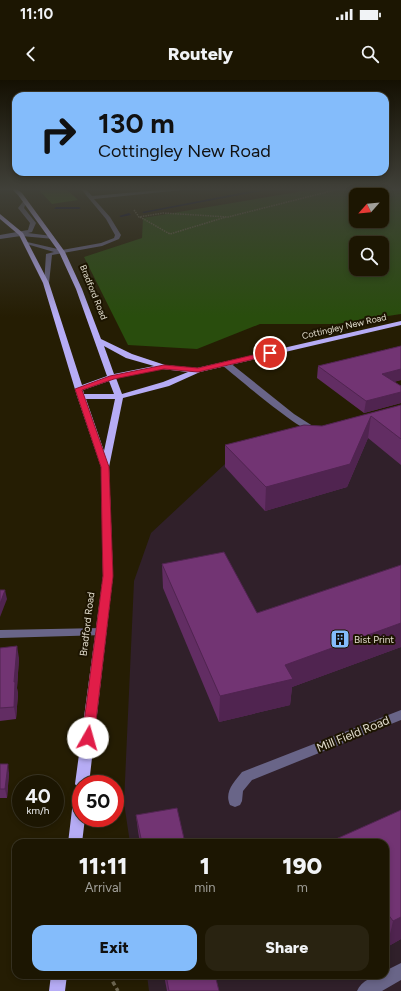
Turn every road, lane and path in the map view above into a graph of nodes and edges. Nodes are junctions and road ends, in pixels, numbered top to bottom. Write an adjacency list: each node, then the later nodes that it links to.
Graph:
1 (18, 232): 7 (main road, Bradford Road)
2 (28, 232): 7 (street)
3 (47, 232): 9 (main road, Bradford Road)
4 (116, 232): 11 (street)
5 (165, 232): 6 (path)
6 (178, 232)
7 (21, 234): 8 (street); 9 (street); 10 (main road, Bradford Road)
8 (0, 237)
9 (52, 238): 11 (main road, Bradford Road)
10 (25, 242): 11 (street); 12 (main road, Bradford Road)
11 (62, 252): 12 (street); 14 (main road, Bradford Road)
12 (46, 283): 19 (main road, Bradford Road)
13 (401, 322): 15 (main road, Cottingley New Road)
14 (98, 340): 16 (main road, Cottingley New Road); 18 (main road, Bradford Road)
15 (226, 364): 17 (main road, Cottingley New Road); 21 (street)
16 (164, 367): 17 (main road, Cottingley New Road); 18 (main road, Cottingley New Road)
17 (198, 370): 20 (main road, Cottingley New Road)
18 (112, 377): 19 (main road, Cottingley New Road); 20 (main road, Bradford Road)
19 (80, 393): 20 (main road, Cottingley New Road); 22 (main road, Bradford Road)
20 (119, 397): 22 (main road, Bradford Road)
21 (327, 434)
22 (105, 467): 23 (main road, Bradford Road)
23 (101, 632): 24 (street); 26 (main road, Bradford Road)
24 (0, 634)
25 (401, 715): 27 (street, Mill Field Road)
26 (83, 775)
27 (235, 801)
28 (77, 827): 29 (main road)
29 (75, 839)
30 (401, 971): 31 (street)
31 (389, 978)
32 (58, 979): 35 (main road)
33 (111, 979): 36 (path)
34 (387, 979): 37 (street)
35 (57, 991)
36 (118, 991)
37 (365, 991)

